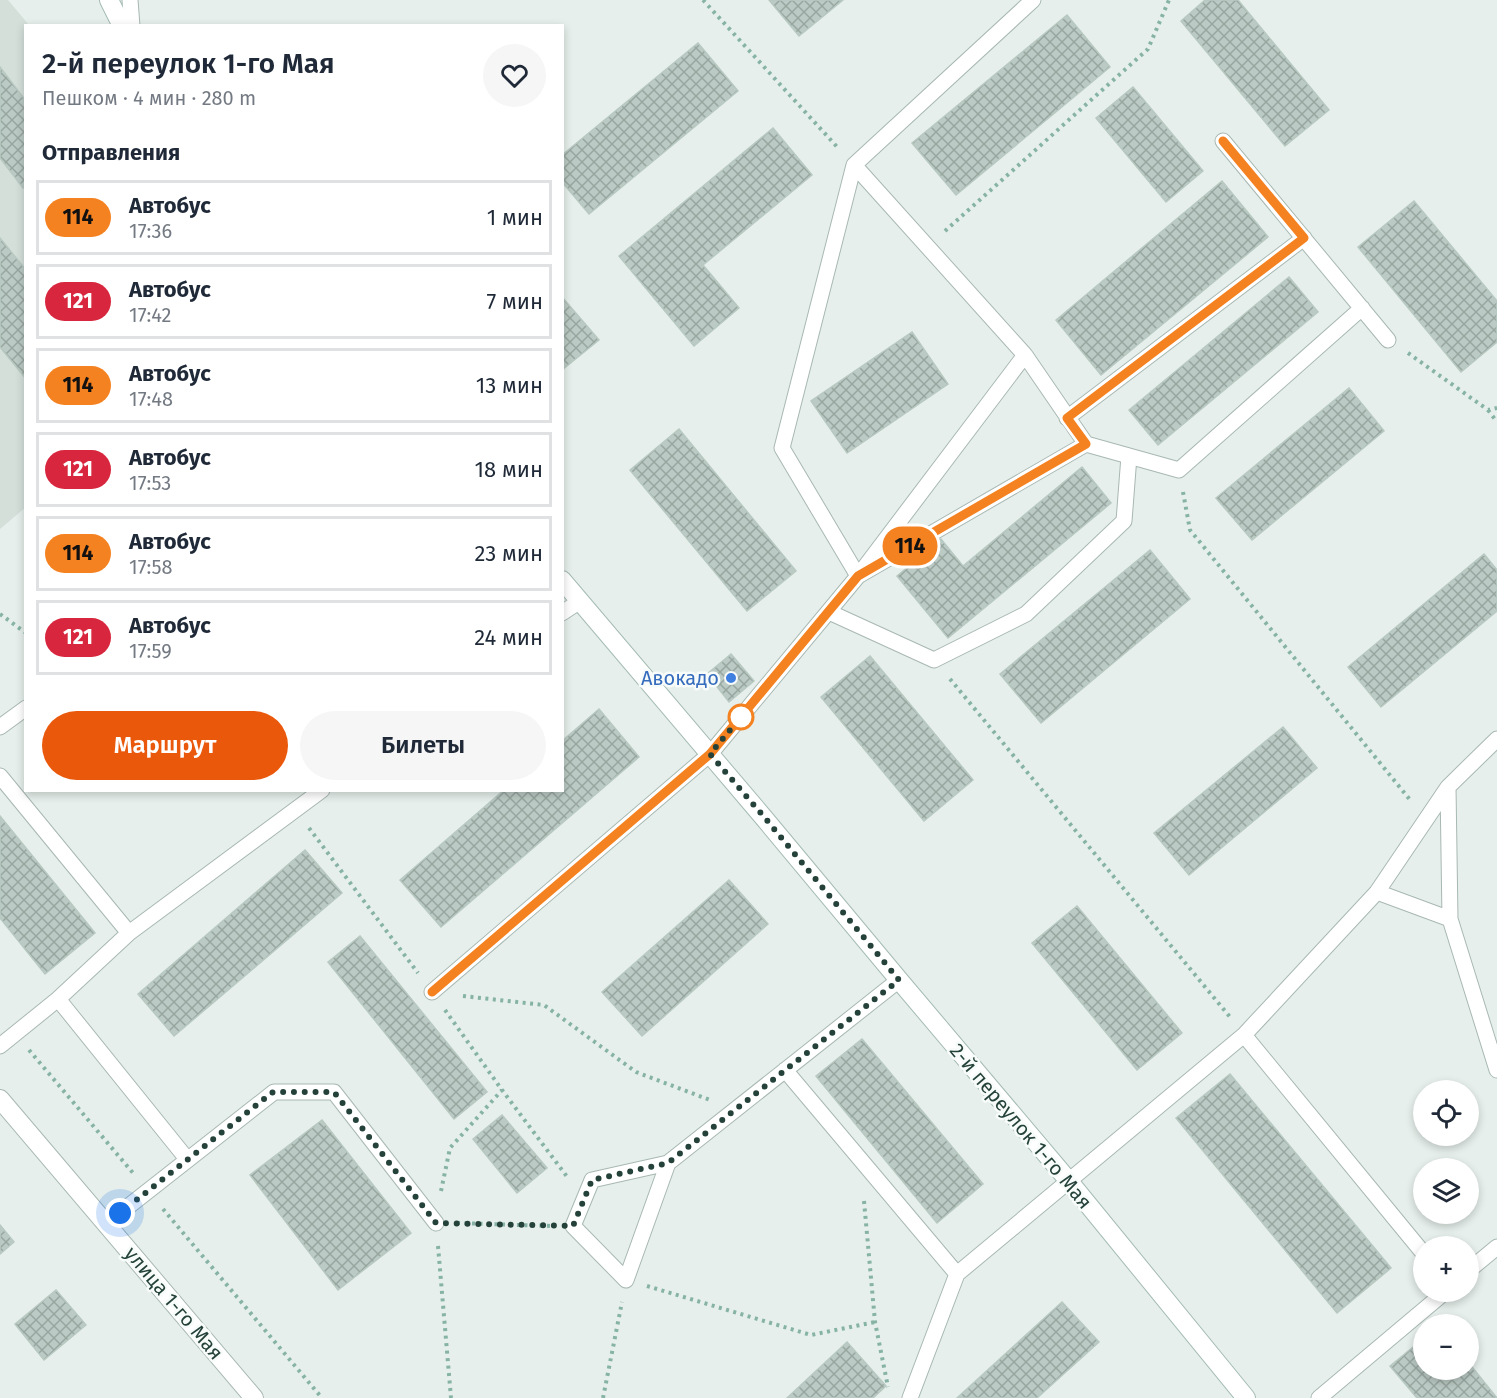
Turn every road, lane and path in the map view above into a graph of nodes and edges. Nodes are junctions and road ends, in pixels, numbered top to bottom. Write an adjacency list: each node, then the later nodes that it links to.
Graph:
1 (109, 0): 6 (street)
2 (130, 0): 7 (lane)
3 (703, 0): 9 (path)
4 (1033, 0): 9 (lane)
5 (1169, 0): 11 (path)
6 (121, 24)
7 (132, 24)
8 (1223, 141): 10 (lane)
9 (854, 165): 11 (lane); 22 (lane)
10 (1304, 238): 12 (lane); 17 (lane)
11 (927, 247): 14 (lane)
12 (1362, 308): 13 (lane); 21 (lane)
13 (1388, 340): 16 (path)
14 (1025, 356): 17 (lane); 22 (lane)
15 (1497, 408): 16 (path)
16 (1488, 410): 18 (path)
17 (1067, 418): 19 (lane)
18 (1497, 422)
19 (1086, 444): 20 (lane); 22 (lane)
20 (1129, 456): 21 (lane); 29 (lane)
21 (1179, 470): 37 (path)
22 (858, 576): 26 (lane)
23 (564, 582): 24 (street, 2-й переулок 1-го Мая)
24 (579, 601): 25 (lane); 33 (street, 2-й переулок 1-го Мая)
25 (564, 612)
26 (829, 612): 29 (lane); 33 (lane)
27 (0, 614): 28 (path)
28 (24, 632)
29 (934, 660): 44 (path)
30 (24, 709): 31 (lane)
31 (0, 727)
32 (1497, 739): 35 (lane)
33 (710, 754): 41 (street, 2-й переулок 1-го Мая); 42 (lane)
34 (0, 776): 40 (lane)
35 (1448, 787): 37 (lane); 39 (lane)
36 (319, 792): 40 (lane)
37 (1426, 820): 38 (lane)
38 (1377, 892): 39 (lane); 44 (lane)
39 (1450, 919): 47 (lane)
40 (129, 933): 43 (lane)
41 (899, 980): 46 (lane); 54 (street, 2-й переулок 1-го Мая)
42 (432, 992): 50 (path)
43 (58, 999): 45 (lane); 51 (lane)
44 (1244, 1035): 54 (lane); 58 (lane)
45 (0, 1046)
46 (785, 1070): 50 (lane); 52 (lane)
47 (1497, 1070)
48 (502, 1090): 55 (path)
49 (0, 1099): 56 (street, улица 1-го Мая)
50 (736, 1109): 53 (lane)
51 (187, 1159): 55 (lane); 56 (lane)
52 (861, 1159): 61 (lane); 64 (path)
53 (668, 1163): 57 (lane); 62 (lane)
54 (1068, 1180): 61 (lane); 70 (street, 2-й переулок 1-го Мая)
55 (436, 1223): 57 (path); 67 (path)
56 (106, 1224): 66 (street, улица 1-го Мая)
57 (573, 1226): 62 (lane)
58 (1413, 1241)
59 (1497, 1247): 60 (lane)
60 (1479, 1262)
61 (957, 1274): 69 (lane)
62 (626, 1280): 64 (path); 68 (path)
63 (1433, 1302): 71 (lane)
64 (875, 1322): 65 (path)
65 (888, 1387)
66 (254, 1398)
67 (451, 1398)
68 (603, 1398)
69 (910, 1398)
70 (1246, 1398)
71 (1319, 1398)

